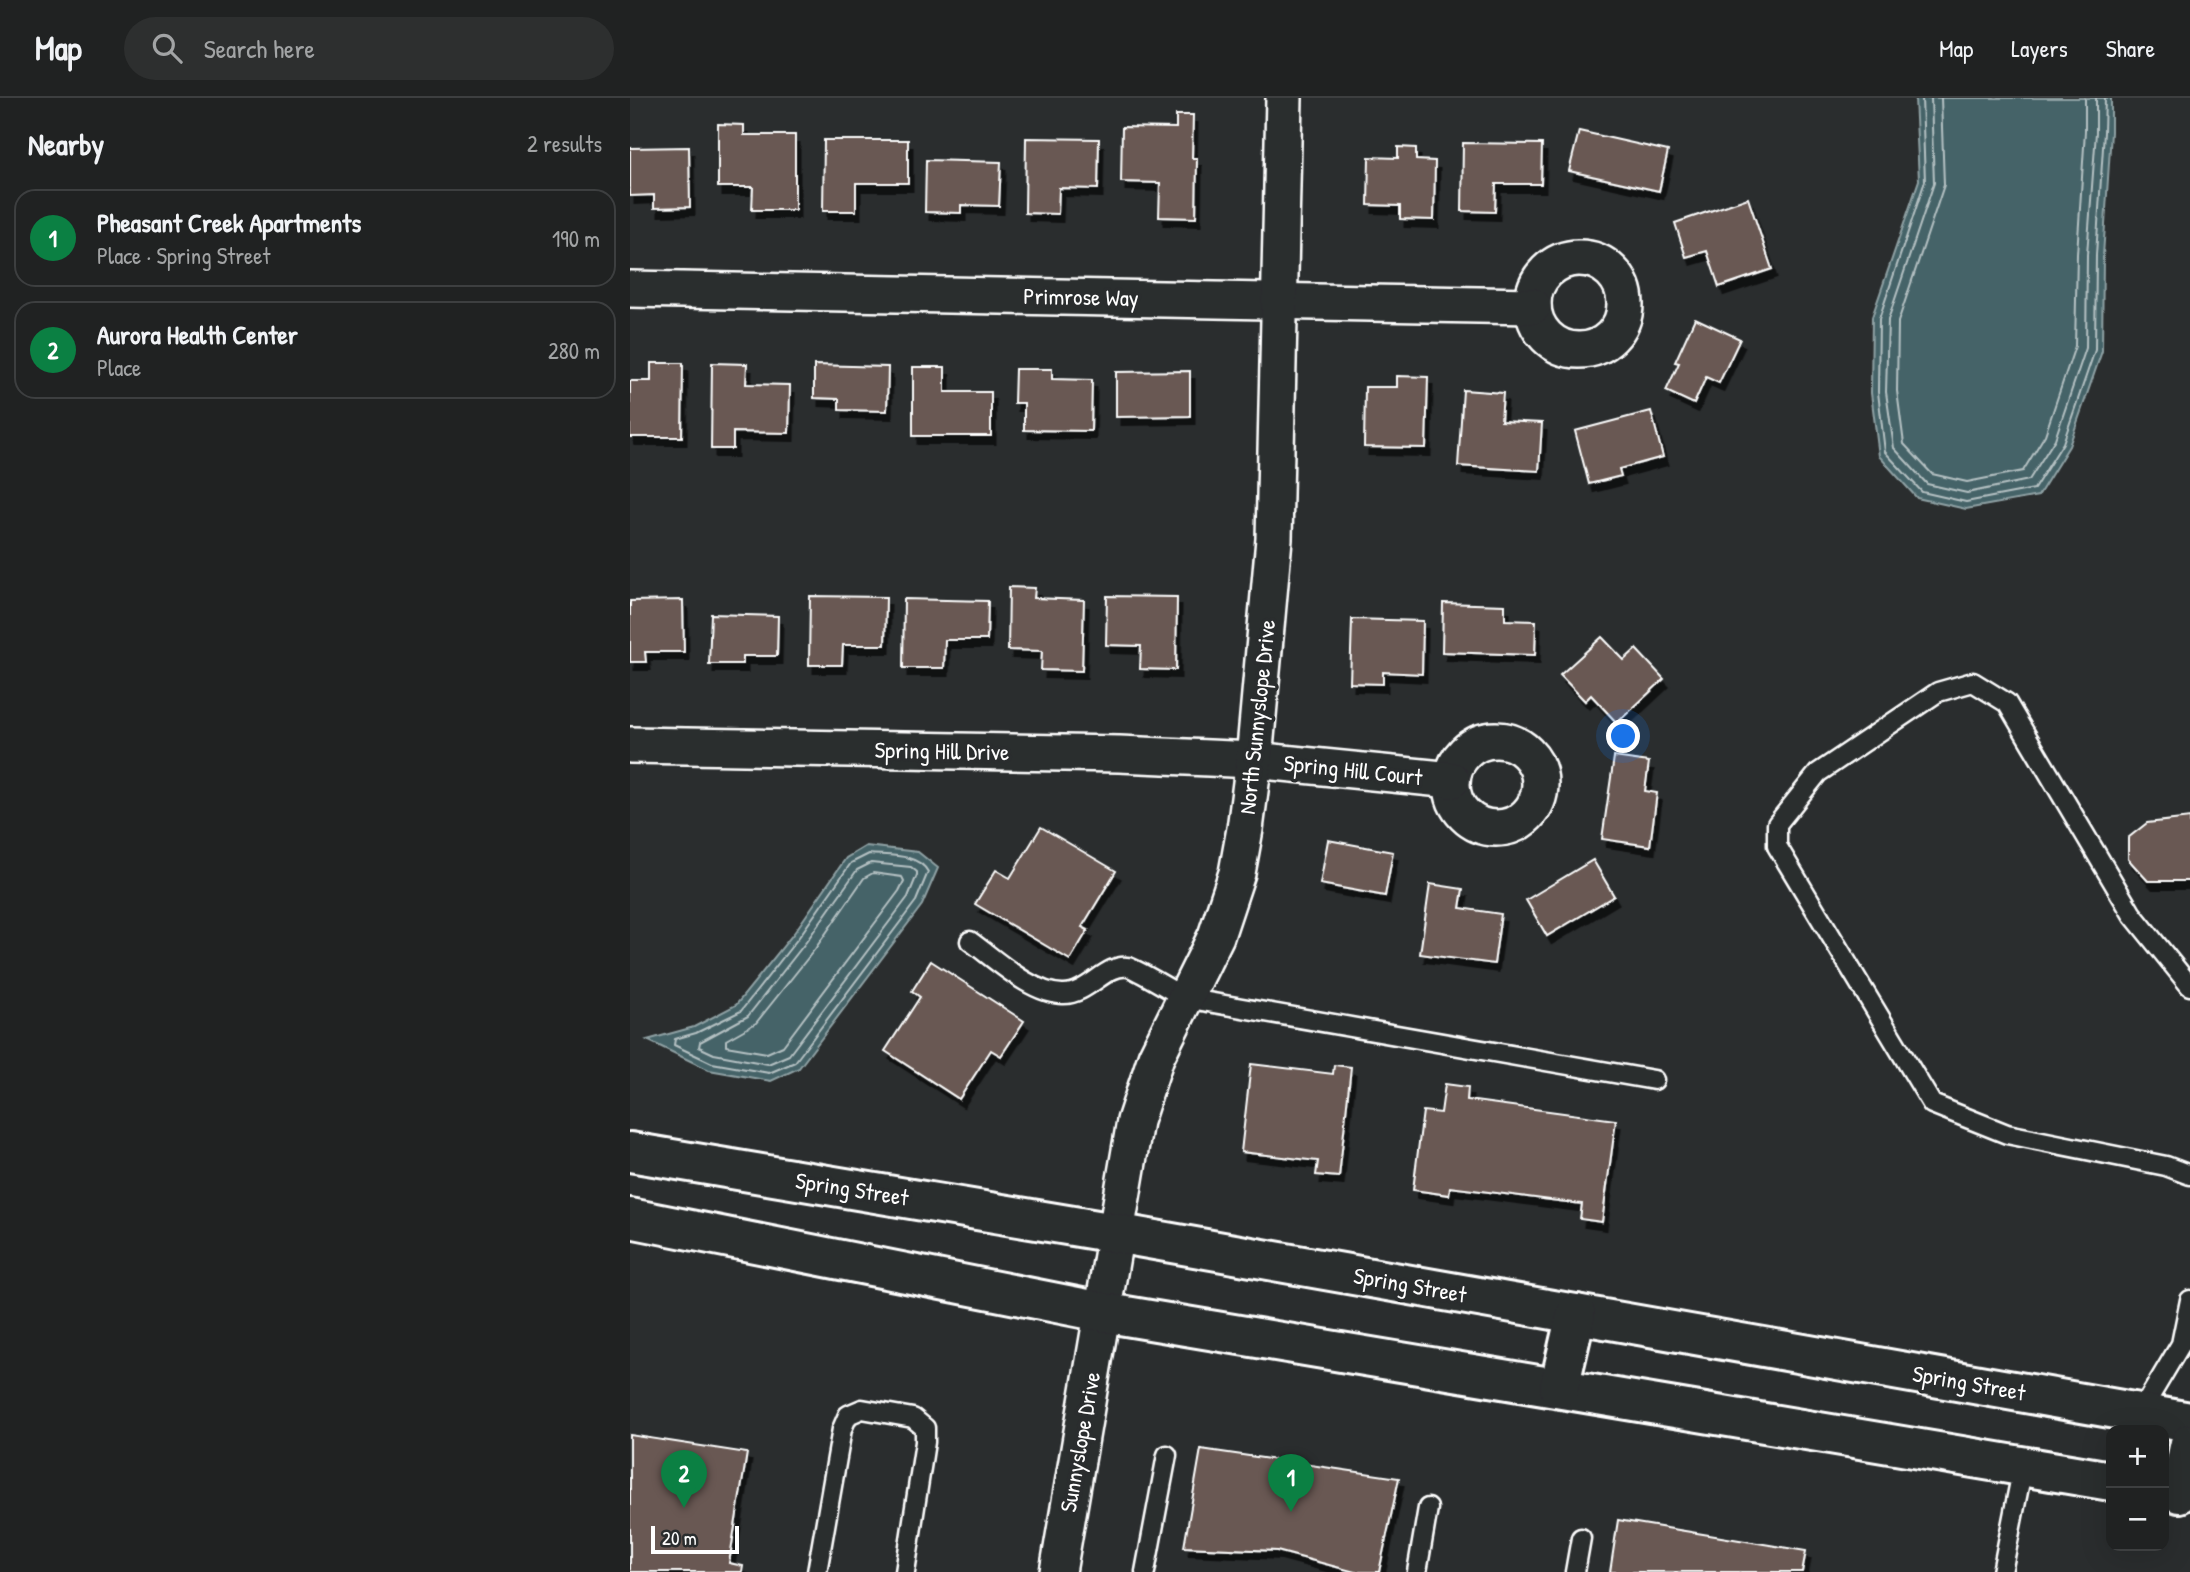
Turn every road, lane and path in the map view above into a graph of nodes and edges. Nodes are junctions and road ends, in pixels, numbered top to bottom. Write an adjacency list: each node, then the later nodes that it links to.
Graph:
1 (1284, 98): 3 (street, North Sunnyslope Drive)
2 (630, 289): 3 (street, Primrose Way)
3 (1280, 301): 4 (street, Primrose Way); 6 (street, North Sunnyslope Drive)
4 (1533, 306)
5 (630, 745): 6 (street, Spring Hill Drive)
6 (1254, 760): 7 (street, Spring Hill Court); 10 (street, North Sunnyslope Drive)
7 (1452, 780)
8 (970, 941): 10 (lane)
9 (2190, 986): 13 (lane)
10 (1185, 998): 11 (lane); 15 (street, North Sunnyslope Drive)
11 (1654, 1080)
12 (630, 1152): 15 (main road, Spring Street)
13 (2190, 1175)
14 (630, 1218): 17 (main road)
15 (1115, 1233): 17 (street, North Sunnyslope Drive); 18 (main road, Spring Street)
16 (2190, 1300): 20 (lane)
17 (1102, 1312): 19 (main road); 31 (street, Sunnyslope Drive)
18 (1576, 1314): 19 (main road); 20 (main road, Spring Street)
19 (1559, 1388): 24 (main road)
20 (2140, 1413): 21 (main road, Spring Street)
21 (2190, 1422)
22 (2190, 1443): 26 (main road)
23 (1167, 1455): 32 (lane)
24 (2023, 1466): 25 (main road); 35 (lane)
25 (2106, 1480)
26 (2177, 1493)
27 (1428, 1507): 33 (lane)
28 (1581, 1538): 34 (lane)
29 (817, 1572): 30 (lane)
30 (905, 1572)
31 (1058, 1572)
32 (1145, 1572)
33 (1417, 1572)
34 (1575, 1572)
35 (2001, 1572)

